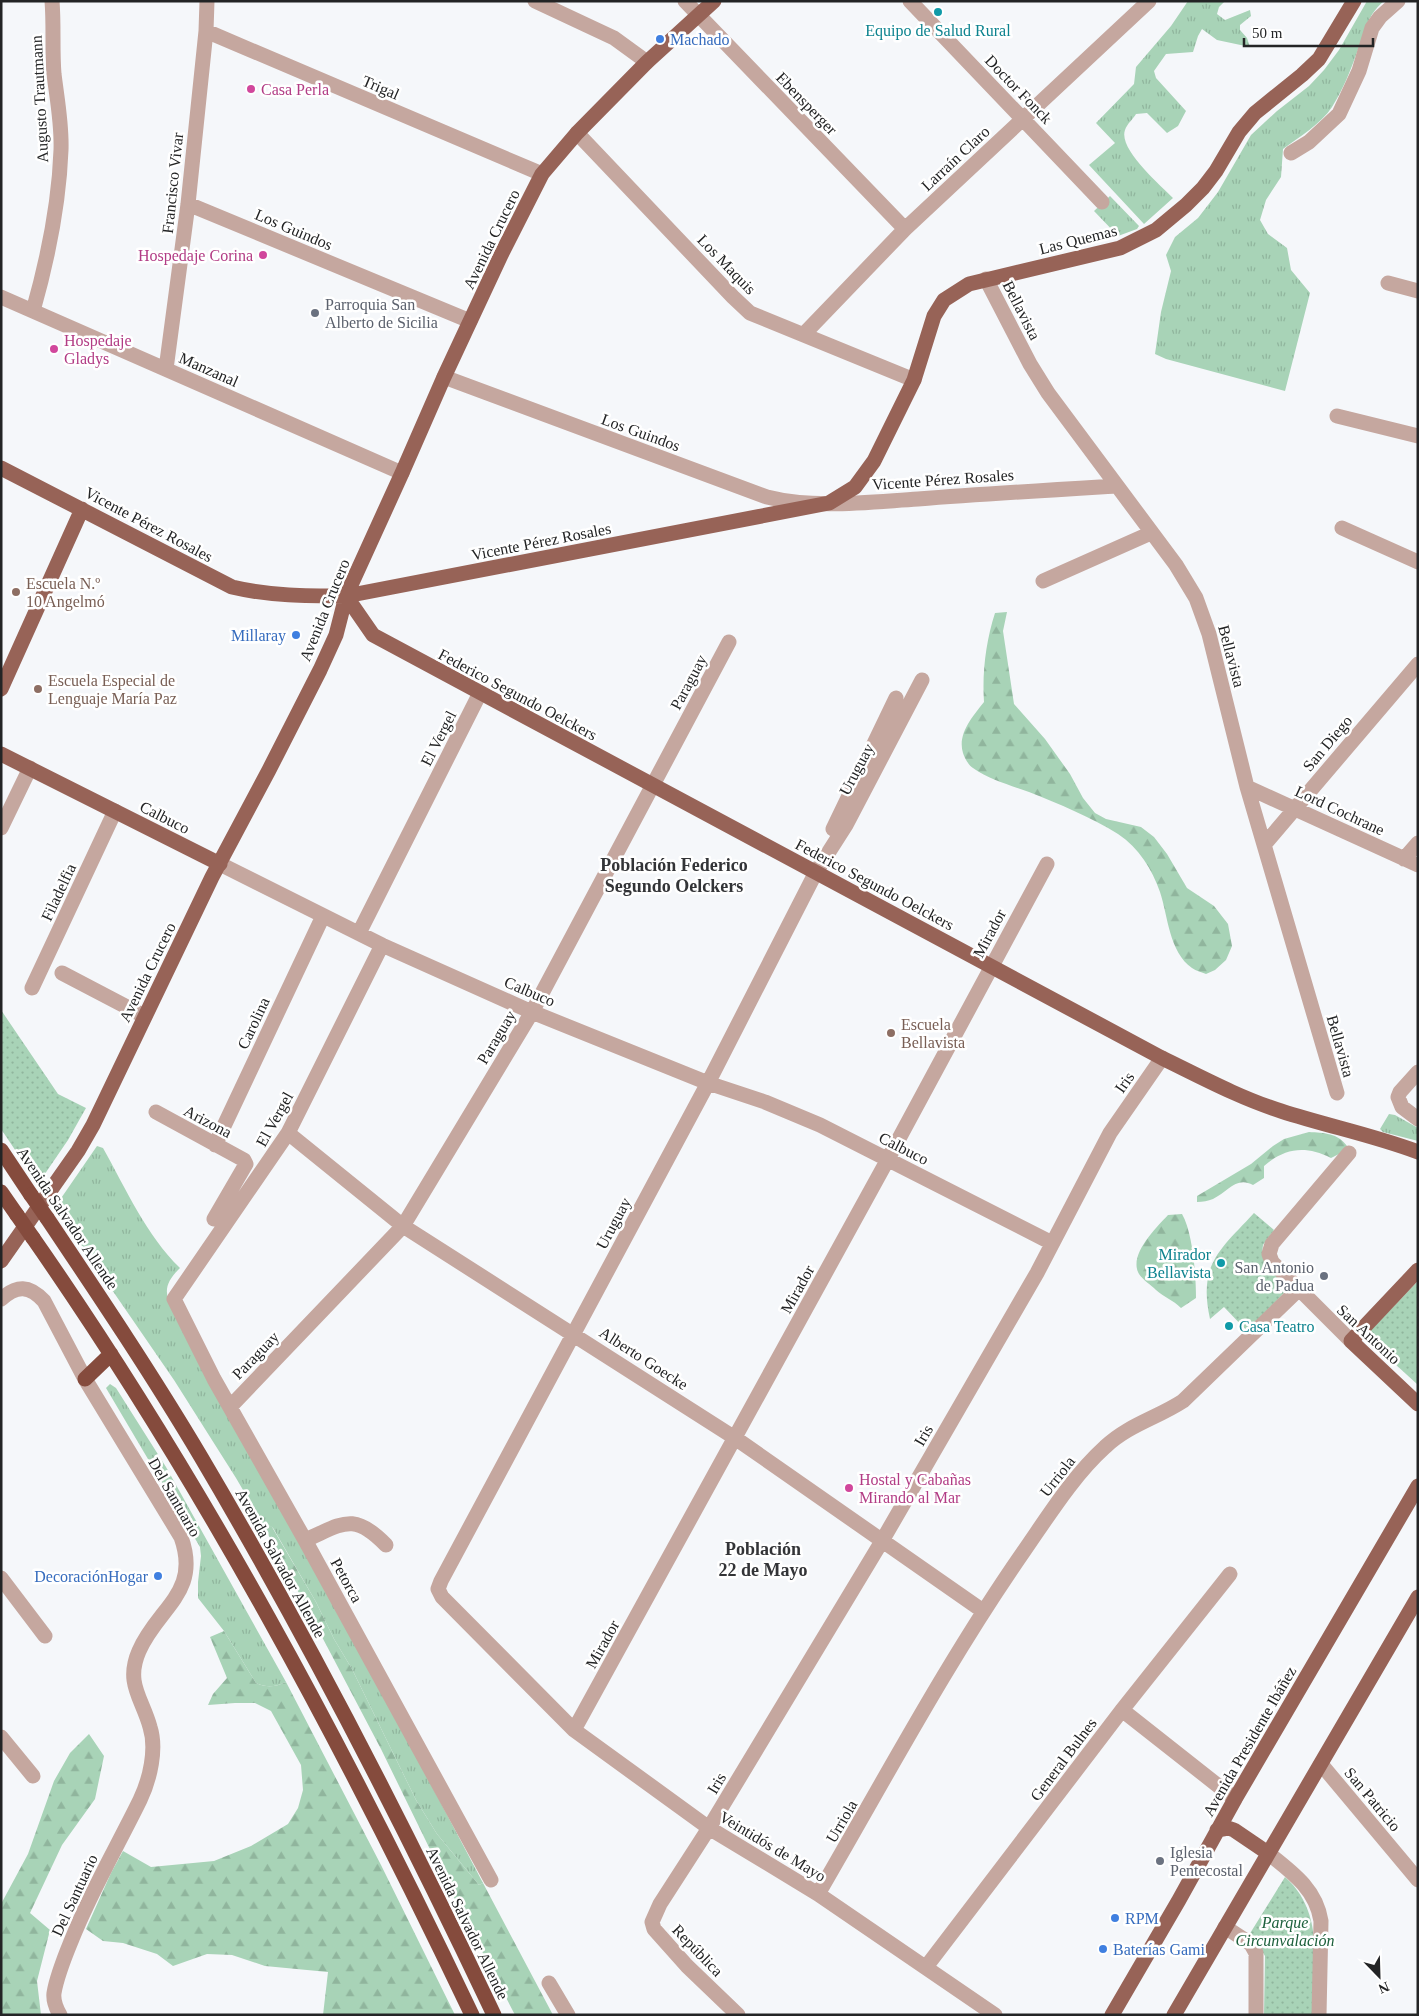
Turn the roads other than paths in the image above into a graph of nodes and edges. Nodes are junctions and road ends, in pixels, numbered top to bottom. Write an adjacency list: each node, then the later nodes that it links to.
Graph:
1 (52, 1): 24 (street, Augusto Trautmann)
2 (207, 1): 11 (street, Francisco Vivar)
3 (535, 1): 12 (street)
4 (685, 1): 10 (street, Ebensperger)
5 (714, 1): 10 (main road, Avenida Crucero)
6 (910, 1): 13 (street, Doctor Fonck)
7 (1149, 1): 13 (street, Larraín Claro)
8 (1354, 1): 20 (main road, Las Quemas)
9 (1398, 1): 15 (street)
10 (699, 16): 12 (main road, Avenida Crucero); 19 (street, Ebensperger)
11 (206, 31): 16 (street, Trigal); 18 (street, Francisco Vivar)
12 (647, 62): 14 (main road, Avenida Crucero)
13 (1023, 119): 17 (street, Doctor Fonck); 19 (street, Larraín Claro)
14 (577, 132): 16 (main road, Avenida Crucero); 26 (street, Los Maquis)
15 (1291, 153)
16 (542, 174): 25 (main road, Avenida Crucero)
17 (1102, 202)
18 (188, 204): 25 (street, Los Guindos); 27 (street, Francisco Vivar)
19 (905, 229): 26 (street, Larraín Claro)
20 (986, 279): 29 (main road, Las Quemas); 34 (street, Bellavista)
21 (1388, 283): 22 (street)
22 (1418, 290)
23 (1, 297): 24 (street, Manzanal)
24 (33, 311): 27 (street, Manzanal)
25 (470, 321): 28 (main road, Avenida Crucero)
26 (804, 334): 29 (street, Los Maquis)
27 (166, 369): 33 (street, Manzanal)
28 (444, 377): 33 (main road, Avenida Crucero); 35 (street, Los Guindos)
29 (914, 380): 35 (main road, Las Quemas)
30 (1337, 416): 31 (street)
31 (1418, 436)
32 (1, 468): 36 (main road, Vicente Pérez Rosales)
33 (402, 473): 41 (main road, Avenida Crucero)
34 (1115, 486): 35 (street, Vicente Pérez Rosales); 38 (street, Bellavista)
35 (830, 503): 41 (main road, Vicente Pérez Rosales)
36 (82, 509): 41 (main road, Vicente Pérez Rosales); 45 (main road)
37 (1342, 528): 39 (street)
38 (1152, 533): 40 (street); 51 (street, Bellavista)
39 (1418, 562)
40 (1043, 581)
41 (346, 596): 46 (main road, Federico Segundo Oelckers); 58 (main road, Avenida Crucero)
42 (729, 642): 50 (street, Paraguay)
43 (1418, 664): 52 (street, San Diego)
44 (922, 680): 60 (street, Uruguay)
45 (1, 689)
46 (480, 693): 50 (main road, Federico Segundo Oelckers); 62 (street, El Vergel)
47 (896, 698): 60 (street, Uruguay)
48 (1, 754): 49 (main road, Calbuco)
49 (30, 768): 53 (main road, Calbuco); 54 (street)
50 (652, 786): 60 (main road, Federico Segundo Oelckers); 67 (street, Paraguay)
51 (1247, 787): 52 (street, Lord Cochrane); 56 (street, Bellavista)
52 (1295, 809): 56 (street, San Diego); 57 (street, Lord Cochrane)
53 (115, 811): 58 (main road, Calbuco); 66 (street, Filadelfia)
54 (1, 828)
55 (1418, 843): 57 (street)
56 (1264, 845): 72 (street, Bellavista)
57 (1411, 862)
58 (220, 864): 61 (street, Calbuco); 68 (main road, Avenida Crucero)
59 (1047, 864): 64 (street, Mirador)
60 (816, 872): 64 (main road, Federico Segundo Oelckers); 71 (street, Uruguay)
61 (323, 916): 62 (street, Calbuco); 76 (street, Carolina)
62 (359, 934): 63 (street, Calbuco)
63 (382, 945): 67 (street, Calbuco); 75 (street, El Vergel)
64 (991, 966): 69 (main road, Federico Segundo Oelckers); 80 (street, Mirador)
65 (62, 973): 68 (street)
66 (32, 988)
67 (532, 1012): 71 (street, Calbuco); 83 (street, Paraguay)
68 (144, 1016): 85 (main road, Avenida Crucero)
69 (1162, 1058): 78 (main road, Federico Segundo Oelckers); 84 (street, Iris)
70 (1418, 1072): 74 (street)
71 (708, 1083): 80 (street, Calbuco); 90 (street, Uruguay)
72 (1336, 1093)
73 (156, 1112): 76 (street, Arizona)
74 (1418, 1119)
75 (288, 1133): 83 (street, Alberto Goecke); 88 (street, El Vergel)
76 (215, 1146): 82 (street, Arizona)
77 (1, 1150): 124 (highway, Avenida Salvador Allende, bridge)
78 (1418, 1152)
79 (1350, 1153): 87 (street)
80 (888, 1159): 84 (street, Calbuco); 96 (street, Mirador)
81 (1, 1192): 92 (highway, bridge)
82 (214, 1219)
83 (403, 1226): 90 (street, Alberto Goecke); 95 (street, Paraguay)
84 (1052, 1243): 99 (street, Iris)
85 (1, 1261)
86 (1418, 1270): 91 (main road)
87 (1298, 1290): 91 (street, San Antonio); 105 (street, Urriola)
88 (175, 1296): 95 (street, Petorca)
89 (1, 1299): 93 (street, Del Santuario)
90 (573, 1333): 96 (street, Alberto Goecke); 103 (street, Uruguay)
91 (1351, 1341): 94 (main road, San Antonio)
92 (111, 1354): 93 (highway); 123 (highway)
93 (85, 1380): 122 (street, Del Santuario)
94 (1418, 1404)
95 (230, 1407): 98 (street, Petorca)
96 (735, 1438): 99 (street, Alberto Goecke); 108 (street, Mirador)
97 (1418, 1486): 112 (main road, Avenida Presidente Ibáñez)
98 (305, 1540): 100 (street); 116 (street, Petorca)
99 (882, 1541): 105 (street, Alberto Goecke); 113 (street, Iris)
100 (386, 1544)
101 (1230, 1574): 107 (street, General Bulnes)
102 (1, 1578): 106 (street)
103 (438, 1589): 108 (street, Veintidós de Mayo)
104 (1418, 1596): 110 (main road)
105 (983, 1611): 118 (street, Urriola)
106 (45, 1636)
107 (1122, 1710): 112 (street); 120 (street, General Bulnes)
108 (574, 1730): 113 (street, Veintidós de Mayo)
109 (1, 1736): 111 (street)
110 (1321, 1764): 115 (main road); 117 (street, San Patricio)
111 (33, 1776)
112 (1235, 1799): 114 (main road, Avenida Presidente Ibáñez)
113 (709, 1828): 118 (street, Veintidós de Mayo); 126 (street, República)
114 (1217, 1830): 115 (main road); 128 (main road, Avenida Presidente Ibáñez)
115 (1268, 1853): 119 (main road); 131 (street)
116 (491, 1880)
117 (1418, 1880)
118 (818, 1894): 120 (street, Veintidós de Mayo)
119 (1225, 1927): 129 (main road); 130 (street)
120 (926, 1967): 127 (street, Veintidós de Mayo)
121 (549, 1983): 125 (street)
122 (60, 2015)
123 (472, 2015)
124 (494, 2015)
125 (568, 2015)
126 (738, 2015)
127 (995, 2015)
128 (1112, 2015)
129 (1174, 2015)
130 (1256, 2015)
131 (1319, 2015)

